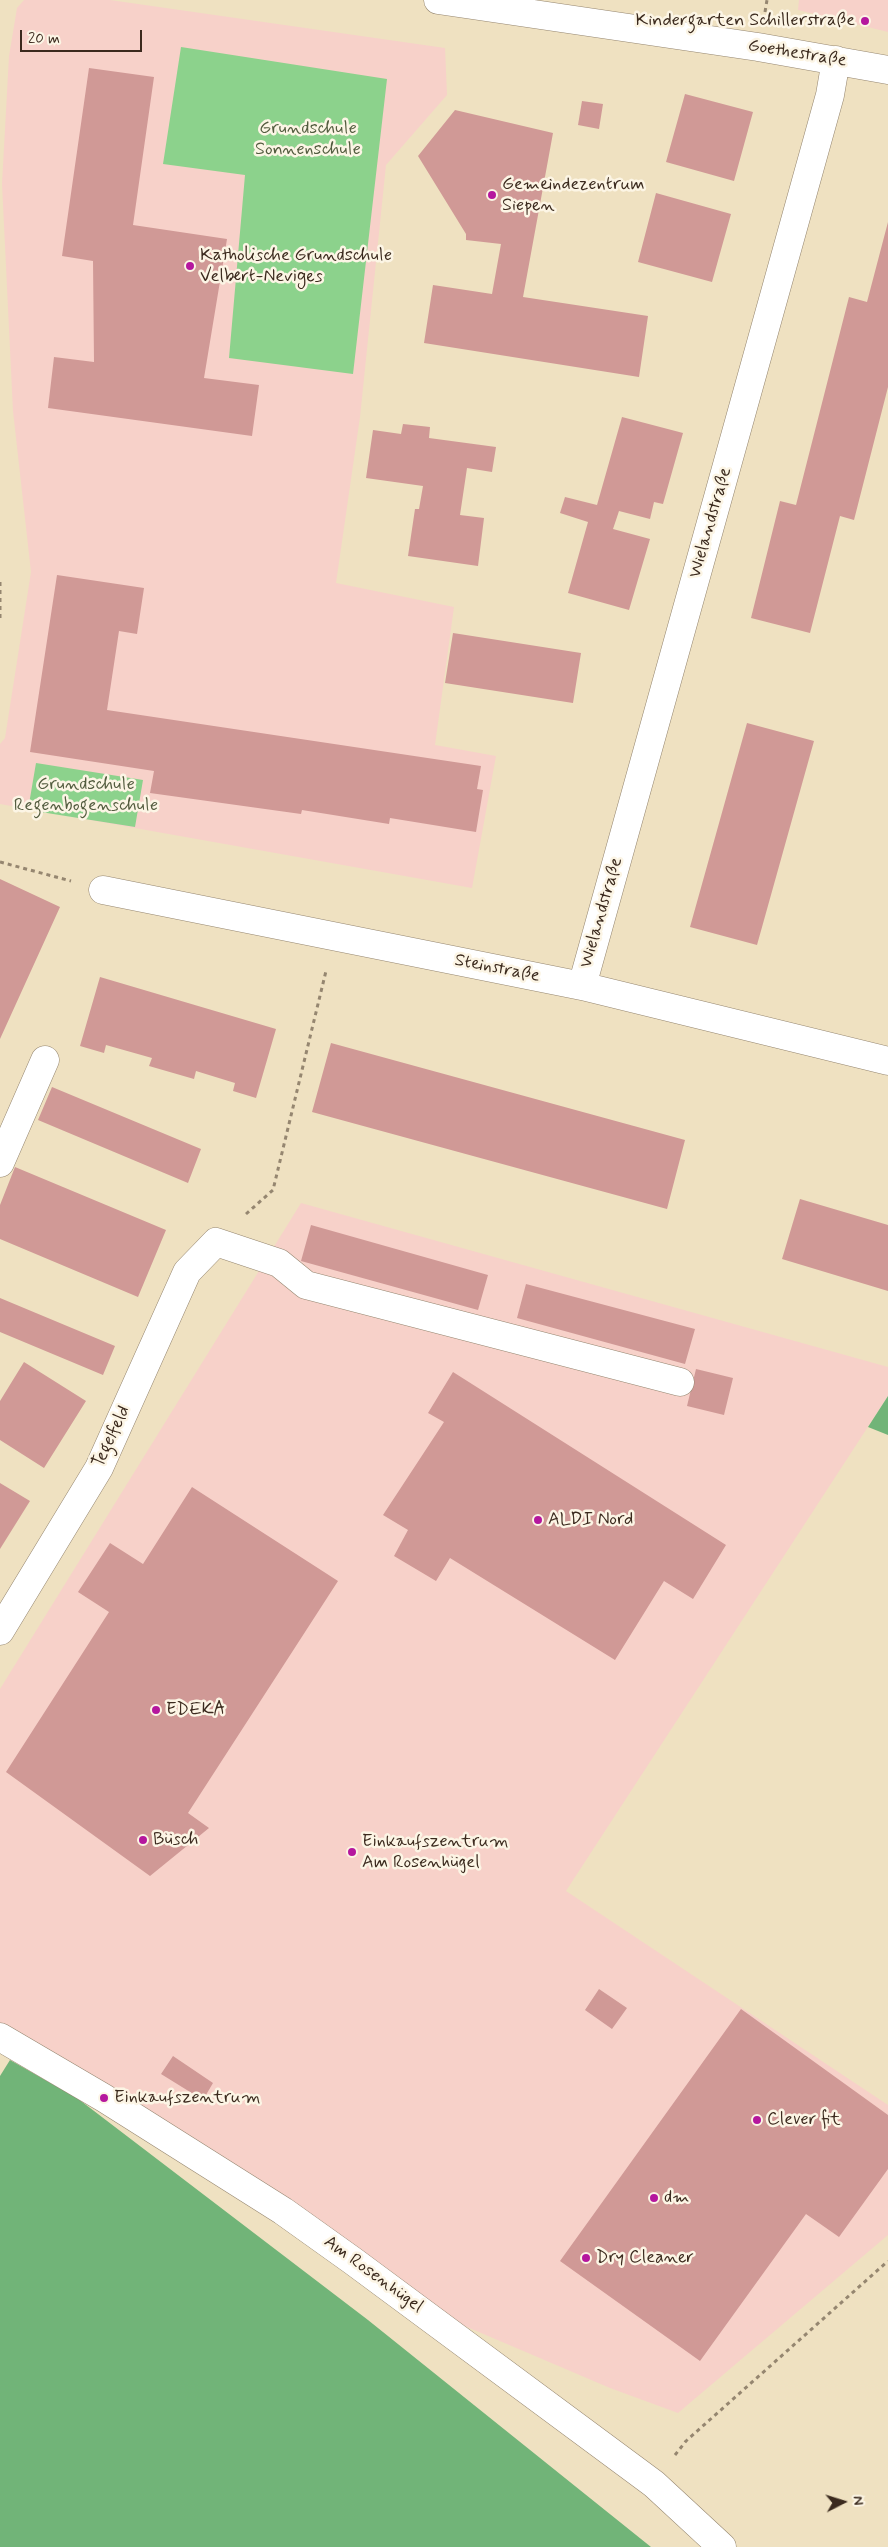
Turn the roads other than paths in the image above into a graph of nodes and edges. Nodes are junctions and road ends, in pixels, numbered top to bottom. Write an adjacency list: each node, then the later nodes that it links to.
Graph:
1 (438, 0): 2 (street, Goethestraße)
2 (836, 60): 3 (street, Goethestraße); 5 (street, Wielandstraße)
3 (888, 70)
4 (103, 890): 5 (street, Steinstraße)
5 (582, 986): 7 (street, Steinstraße)
6 (45, 1060): 8 (street)
7 (888, 1061)
8 (0, 1163)
9 (680, 1382): 10 (street, Tegelfeld)
10 (0, 1631)
11 (0, 2038): 12 (street, Am Rosenhügel)
12 (722, 2547)

